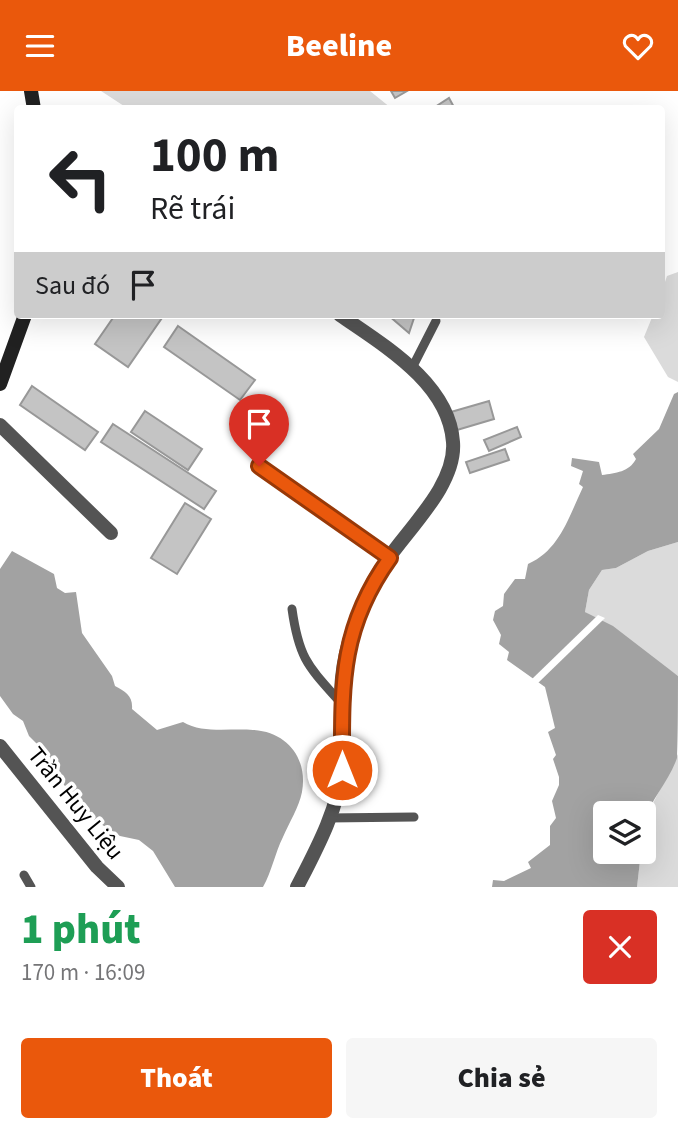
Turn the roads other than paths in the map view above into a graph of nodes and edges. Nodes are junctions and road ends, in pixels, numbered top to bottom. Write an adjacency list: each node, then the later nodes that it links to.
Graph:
1 (24, 319): 5 (street)
2 (346, 319): 4 (street)
3 (436, 321): 4 (lane)
4 (412, 368): 9 (street)
5 (0, 384)
6 (0, 425): 8 (street)
7 (259, 466): 9 (lane)
8 (111, 533)
9 (390, 558): 11 (street)
10 (292, 609): 11 (lane)
11 (342, 704): 14 (street)
12 (0, 746): 17 (street, Trần Huy Liệu)
13 (414, 817): 14 (lane)
14 (328, 818): 18 (street)
15 (24, 875): 16 (lane)
16 (31, 887)
17 (118, 887)
18 (297, 887)

